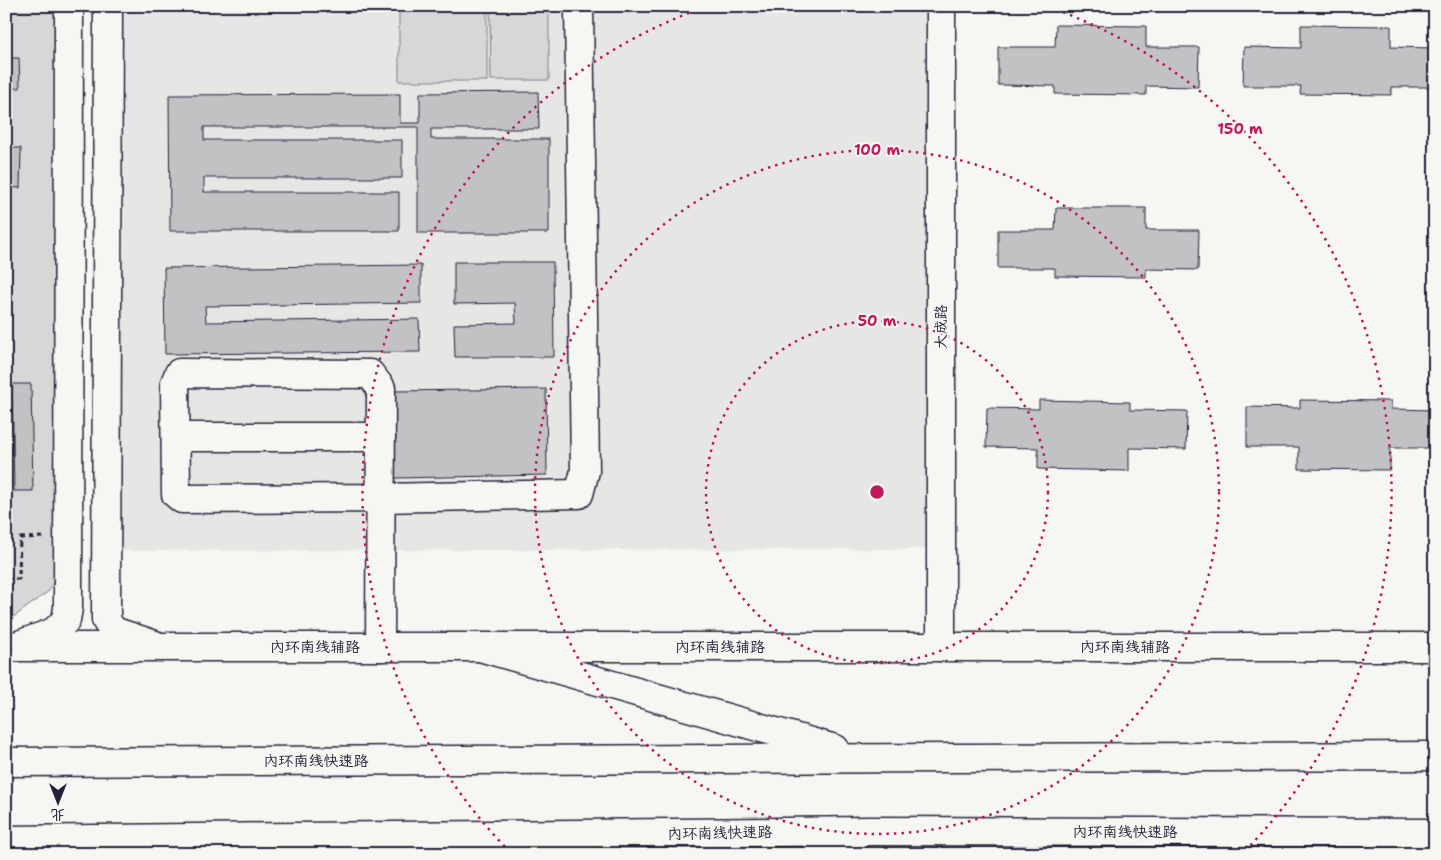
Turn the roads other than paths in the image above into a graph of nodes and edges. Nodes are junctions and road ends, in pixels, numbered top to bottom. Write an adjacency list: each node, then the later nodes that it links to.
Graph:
1 (69, 6): 8 (main road)
2 (108, 6): 9 (main road)
3 (579, 6): 7 (main road)
4 (941, 6): 12 (main road, 大成路)
5 (176, 437): 6 (main road); 6 (main road); 7 (main road)
6 (380, 438): 7 (main road)
7 (380, 498): 10 (main road)
8 (11, 647): 9 (main road, 内环南线辅路)
9 (159, 647): 10 (main road, 内环南线辅路)
10 (380, 647): 11 (main road, 内环南线辅路)
11 (480, 647): 12 (main road, 内环南线辅路); 15 (main road)
12 (941, 647): 13 (main road, 内环南线辅路)
13 (1435, 647)
14 (1435, 756): 15 (main road, 内环南线快速路)
15 (865, 758): 16 (main road, 内环南线快速路)
16 (6, 762)
17 (869, 831): 18 (main road, 内环南线快速路); 19 (main road, 内环南线快速路); 20 (main road)
18 (1435, 833)
19 (6, 840)
20 (815, 854)

